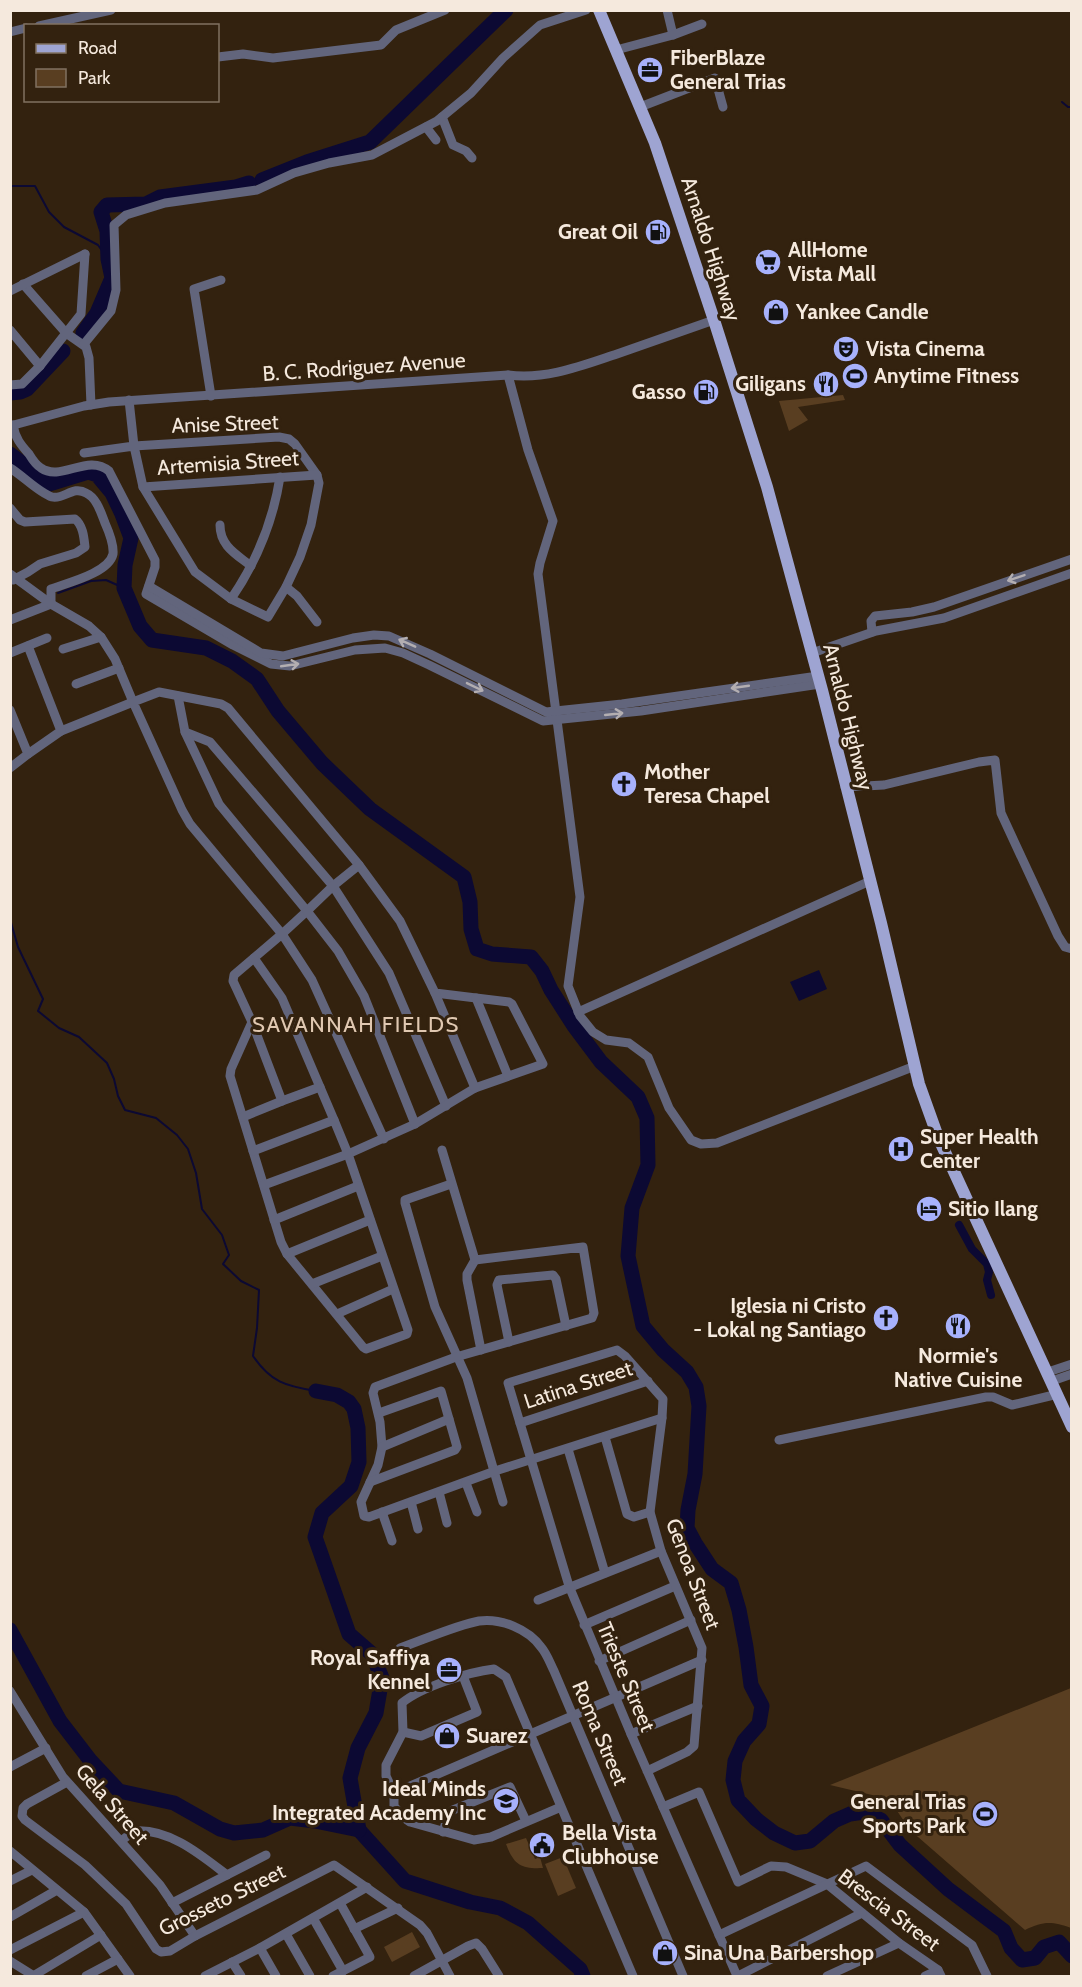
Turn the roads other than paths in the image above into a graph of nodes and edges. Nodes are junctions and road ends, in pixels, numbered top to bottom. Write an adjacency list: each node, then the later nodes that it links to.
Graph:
1 (111, 10): 6 (street)
2 (445, 10): 11 (street)
3 (586, 10): 14 (street)
4 (598, 10): 10 (main road, Arnaldo Highway)
5 (667, 10): 9 (street)
6 (64, 15): 7 (street)
7 (44, 24)
8 (702, 24): 9 (street)
9 (673, 34): 10 (street)
10 (616, 50): 12 (main road, Arnaldo Highway)
11 (219, 57)
12 (640, 107): 13 (street); 21 (main road, Arnaldo Highway)
13 (723, 107)
14 (442, 117): 15 (street); 17 (street)
15 (426, 127): 16 (street); 24 (street)
16 (436, 140)
17 (472, 158)
18 (221, 280): 28 (street)
19 (23, 284): 20 (street); 23 (street); 23 (street)
20 (10, 291)
21 (714, 320): 26 (street, B. C. Rodriguez Avenue); 54 (main road, Arnaldo Highway)
22 (10, 330): 25 (street)
23 (66, 333): 24 (street); 25 (street)
24 (84, 344): 30 (street)
25 (40, 366): 27 (street)
26 (508, 375): 28 (street, B. C. Rodriguez Avenue); 62 (street)
27 (10, 385)
28 (211, 396): 29 (street, B. C. Rodriguez Avenue)
29 (129, 400): 30 (street, B. C. Rodriguez Avenue); 32 (street)
30 (91, 405): 31 (street, B. C. Rodriguez Avenue)
31 (11, 426): 62 (street)
32 (134, 446): 33 (street, Anise Street); 35 (street, Anise Street); 37 (street)
33 (84, 453)
34 (10, 468): 46 (street)
35 (317, 475): 36 (street, Artemisia Street); 44 (street)
36 (280, 477): 37 (street, Artemisia Street); 41 (street)
37 (142, 487): 45 (street)
38 (10, 508): 43 (street)
39 (220, 525): 41 (street)
40 (1071, 559): 49 (street, one-way to 49)
41 (251, 566): 45 (street)
42 (1071, 573): 49 (street)
43 (12, 578): 46 (street)
44 (286, 587): 45 (street); 48 (street)
45 (231, 599)
46 (51, 604): 47 (street); 50 (street)
47 (10, 620)
48 (316, 622)
49 (872, 632): 54 (street)
50 (101, 636): 53 (street); 56 (street)
51 (47, 638): 52 (street)
52 (28, 646): 55 (street); 63 (street)
53 (63, 649)
54 (812, 653): 57 (main road, Arnaldo Highway)
55 (10, 654)
56 (118, 668): 58 (street); 60 (street)
57 (819, 680): 62 (street); 67 (main road, Arnaldo Highway)
58 (76, 684)
59 (178, 696): 60 (street); 64 (street); 68 (street)
60 (133, 702): 63 (street); 72 (street)
61 (10, 710): 65 (street)
62 (556, 715): 77 (street)
63 (61, 731): 65 (street)
64 (185, 732): 70 (street); 71 (street)
65 (28, 754): 66 (street)
66 (10, 768)
67 (845, 787): 69 (main road, Arnaldo Highway); 73 (street)
68 (359, 865): 70 (street); 75 (street)
69 (870, 881): 77 (street); 79 (main road, Arnaldo Highway)
70 (333, 886): 71 (street); 84 (street)
71 (307, 911): 72 (street); 87 (street)
72 (282, 934): 74 (street); 88 (street)
73 (1071, 949)
74 (254, 958): 78 (street); 81 (street)
75 (435, 993): 76 (street); 82 (street)
76 (476, 998): 80 (street); 80 (street)
77 (578, 1012): 79 (street)
78 (252, 1022): 83 (street); 85 (street)
79 (915, 1066): 109 (main road, Arnaldo Highway)
80 (508, 1076): 82 (street)
81 (320, 1087): 83 (street); 86 (street)
82 (475, 1088): 84 (street)
83 (282, 1101): 85 (street)
84 (446, 1106): 87 (street)
85 (243, 1117): 90 (street)
86 (334, 1120): 90 (street); 91 (street)
87 (416, 1124): 88 (street)
88 (384, 1139): 91 (street)
89 (442, 1150): 92 (street)
90 (253, 1151): 93 (street)
91 (348, 1154): 93 (street); 94 (street)
92 (452, 1184): 99 (street); 106 (street)
93 (264, 1185): 95 (street)
94 (358, 1186): 95 (street); 96 (street)
95 (274, 1220): 97 (street)
96 (370, 1220): 97 (street); 98 (street)
97 (287, 1254): 100 (street)
98 (382, 1256): 100 (street); 101 (street)
99 (475, 1260): 103 (street); 105 (street)
100 (312, 1284): 102 (street)
101 (393, 1290): 102 (street); 102 (street)
102 (337, 1314)
103 (566, 1326): 104 (street); 104 (street)
104 (509, 1342): 105 (street)
105 (481, 1350): 106 (street)
106 (456, 1357): 113 (street); 123 (street)
107 (1071, 1364): 109 (street)
108 (1071, 1374): 109 (street)
109 (1050, 1377): 112 (main road, Arnaldo Highway)
110 (648, 1381): 111 (street, Genoa Street); 114 (street, Genoa Street); 116 (street, Latina Street)
111 (508, 1383): 116 (street, Trieste Street)
112 (1058, 1394): 117 (main road, Arnaldo Highway); 119 (street)
113 (379, 1413): 115 (street); 120 (street)
114 (662, 1418): 118 (street); 131 (street, Genoa Street)
115 (449, 1419): 120 (street); 124 (street)
116 (520, 1424): 122 (street, Trieste Street)
117 (1071, 1427)
118 (605, 1437): 121 (street); 131 (street)
119 (779, 1440)
120 (382, 1447): 124 (street)
121 (567, 1449): 122 (street); 136 (street)
122 (531, 1460): 123 (street); 137 (street, Trieste Street)
123 (495, 1471): 125 (street); 128 (street)
124 (370, 1482): 129 (street)
125 (466, 1483): 126 (street); 130 (street)
126 (439, 1492): 127 (street); 132 (street)
127 (411, 1502): 129 (street); 133 (street)
128 (504, 1502)
129 (382, 1512): 134 (street)
130 (477, 1512)
131 (650, 1512): 135 (street, Genoa Street)
132 (447, 1523)
133 (418, 1529)
134 (392, 1541)
135 (661, 1551): 136 (street); 138 (street, Genoa Street)
136 (605, 1573): 137 (street)
137 (568, 1586): 139 (street); 141 (street, Trieste Street)
138 (675, 1586): 140 (street, Genoa Street); 141 (street)
139 (538, 1600)
140 (691, 1620): 143 (street, Genoa Street); 144 (street)
141 (584, 1625): 144 (street, Trieste Street)
142 (400, 1648): 149 (street, Roma Street)
143 (702, 1660): 147 (street); 148 (street, Genoa Street)
144 (599, 1661): 147 (street, Trieste Street)
145 (463, 1676): 150 (street); 150 (street); 152 (street)
146 (10, 1691): 153 (street, Gela Street)
147 (615, 1697): 149 (street); 151 (street, Trieste Street)
148 (698, 1706): 151 (street); 155 (street, Genoa Street)
149 (573, 1716): 152 (street); 194 (street, Roma Street)
150 (403, 1732): 157 (street)
151 (631, 1734): 155 (street, Trieste Street)
152 (530, 1735): 157 (street); 158 (street)
153 (46, 1748): 154 (street); 156 (street, Gela Street)
154 (10, 1767)
155 (647, 1771): 159 (street, Trieste Street)
156 (67, 1782): 162 (street, Gela Street); 182 (street, Grosseto Street)
157 (394, 1793): 161 (street)
158 (561, 1807): 160 (street); 204 (street)
159 (663, 1807): 168 (street, Brescia Street); 181 (street, Trieste Street)
160 (526, 1821): 161 (street); 161 (street)
161 (443, 1832)
162 (121, 1841): 166 (street); 171 (street, Gela Street)
163 (10, 1851): 165 (street)
164 (266, 1855): 166 (street)
165 (32, 1870): 167 (street); 170 (street)
166 (227, 1875): 171 (street)
167 (10, 1881)
168 (827, 1884): 175 (street, Brescia Street); 181 (street); 208 (street)
169 (367, 1887): 172 (street); 173 (street); 182 (street, Grosseto Street)
170 (57, 1890): 174 (street); 176 (street)
171 (172, 1903): 182 (street, Gela Street)
172 (340, 1903): 177 (street); 178 (street)
173 (398, 1908): 178 (street); 188 (street)
174 (84, 1912): 180 (street); 185 (street)
175 (862, 1913): 183 (street, Brescia Street); 205 (street)
176 (10, 1917)
177 (314, 1918): 179 (street); 190 (street)
178 (354, 1929): 190 (street)
179 (286, 1934): 184 (street); 199 (street)
180 (101, 1935): 186 (street); 192 (street)
181 (719, 1935): 205 (street, Trieste Street)
182 (195, 1936)
183 (899, 1943): 191 (street, Brescia Street); 206 (street)
184 (260, 1948): 189 (street); 198 (street)
185 (10, 1950)
186 (118, 1959): 195 (street); 196 (street)
187 (10, 1961): 192 (street)
188 (442, 1961): 201 (street); 202 (street); 203 (street)
189 (232, 1962): 193 (street); 197 (street)
190 (343, 1971): 200 (street)
191 (940, 1973): 207 (street)
192 (34, 1976)
193 (207, 1976)
194 (681, 1976)
195 (86, 1977)
196 (130, 1977)
197 (241, 1977)
198 (276, 1977)
199 (310, 1977)
200 (333, 1977)
201 (414, 1977)
202 (450, 1977)
203 (499, 1977)
204 (633, 1977)
205 (738, 1977)
206 (827, 1977)
207 (925, 1977)
208 (987, 1977)

